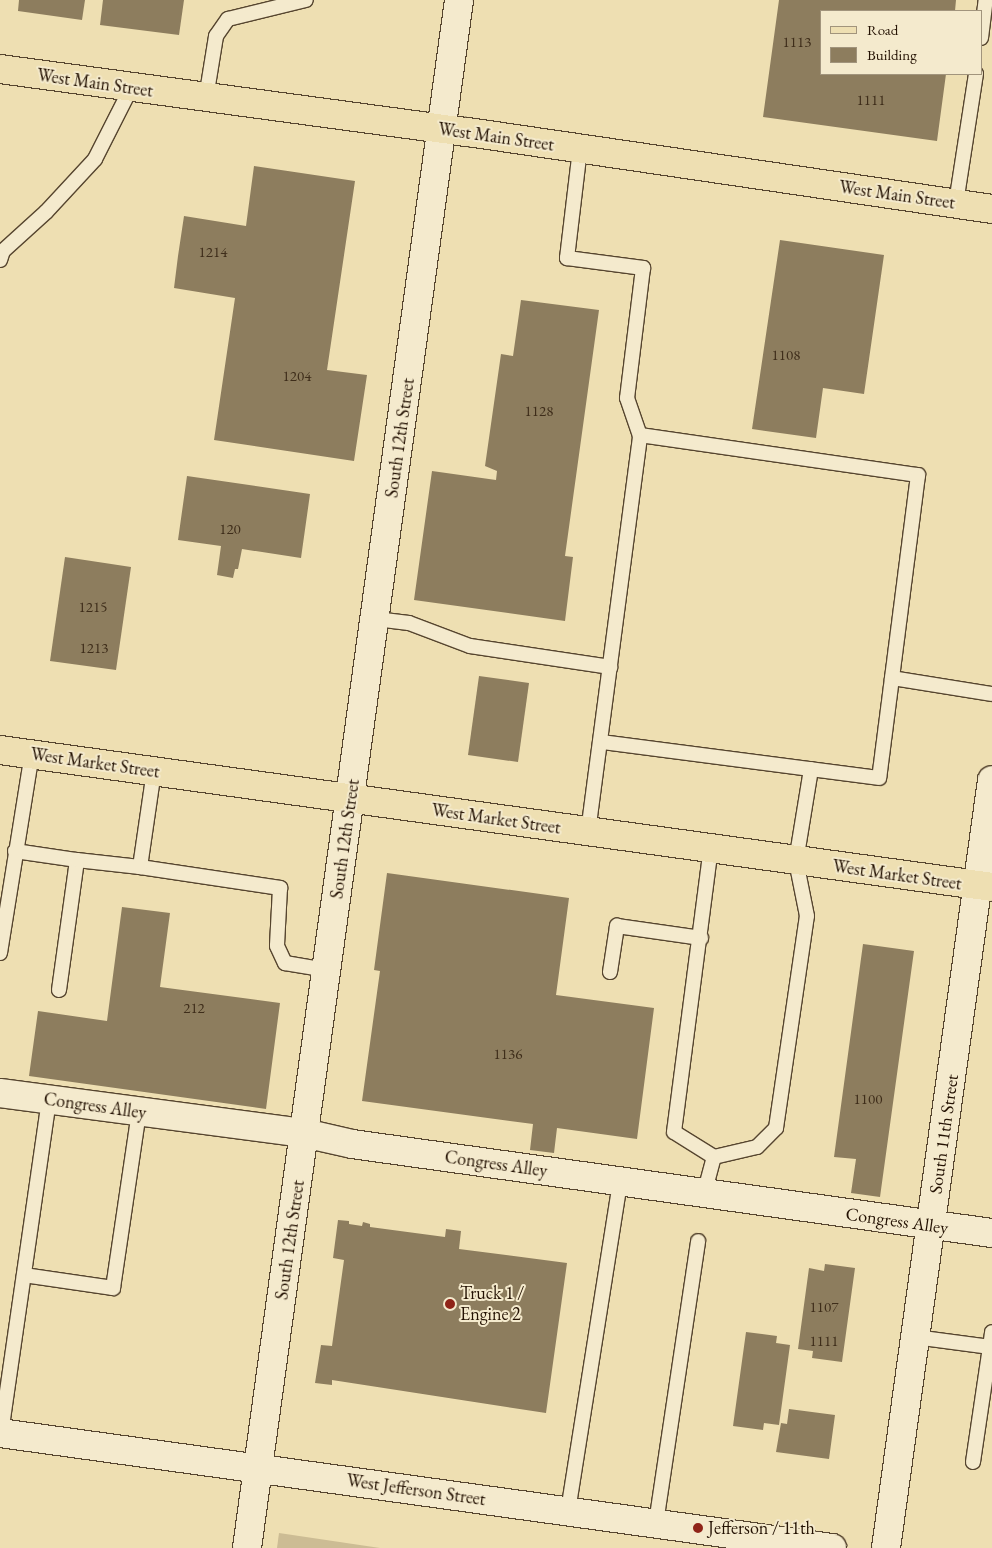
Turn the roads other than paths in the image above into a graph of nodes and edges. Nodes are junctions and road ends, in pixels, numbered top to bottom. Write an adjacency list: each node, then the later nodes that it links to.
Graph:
1 (306, 0): 8 (lane)
2 (459, 0): 9 (street, South 12th Street)
3 (986, 0): 4 (lane)
4 (982, 30)
5 (0, 69): 7 (main road, West Main Street)
6 (976, 75): 11 (lane)
7 (130, 88): 8 (main road, West Main Street); 13 (lane)
8 (206, 98): 9 (main road, West Main Street)
9 (442, 130): 10 (main road, West Main Street); 15 (street, South 12th Street)
10 (580, 149): 11 (main road, West Main Street); 14 (lane)
11 (956, 204): 12 (main road, West Main Street)
12 (992, 209)
13 (0, 260)
14 (640, 434): 16 (lane); 17 (lane)
15 (376, 618): 16 (lane); 25 (street, South 12th Street)
16 (610, 666): 19 (lane)
17 (892, 678): 18 (lane); 22 (lane)
18 (992, 694)
19 (600, 742): 22 (lane); 26 (lane)
20 (0, 750): 21 (main road, West Market Street)
21 (32, 754): 23 (main road, West Market Street); 28 (lane)
22 (811, 769): 30 (lane)
23 (154, 771): 25 (main road, West Market Street); 31 (lane)
24 (992, 780): 32 (street, South 11th Street)
25 (351, 798): 26 (main road, West Market Street); 35 (street, South 12th Street)
26 (588, 832): 27 (main road, West Market Street)
27 (711, 849): 30 (main road, West Market Street); 33 (lane)
28 (15, 850): 29 (lane); 34 (lane)
29 (78, 860): 31 (lane); 37 (lane)
30 (796, 861): 32 (main road, West Market Street); 42 (lane)
31 (140, 867): 35 (lane)
32 (985, 886): 45 (street, South 11th Street)
33 (701, 938): 36 (lane); 42 (lane)
34 (0, 953)
35 (328, 970): 41 (street, South 12th Street)
36 (610, 972)
37 (59, 990)
38 (0, 1093): 39 (street, Congress Alley)
39 (49, 1099): 40 (street, Congress Alley); 48 (lane)
40 (139, 1111): 41 (street, Congress Alley); 48 (lane)
41 (304, 1134): 43 (street, Congress Alley); 54 (street, South 12th Street)
42 (714, 1157): 44 (lane)
43 (620, 1182): 44 (street, Congress Alley); 55 (lane)
44 (704, 1194): 45 (street, Congress Alley)
45 (931, 1226): 46 (street, Congress Alley); 50 (street, South 11th Street)
46 (992, 1233)
47 (698, 1241): 56 (lane)
48 (24, 1275): 52 (lane)
49 (992, 1332): 51 (lane)
50 (915, 1337): 51 (lane); 59 (street, South 11th Street)
51 (990, 1347): 53 (lane)
52 (0, 1433): 54 (street, West Jefferson Street)
53 (972, 1462)
54 (259, 1468): 55 (street, West Jefferson Street); 57 (street, South 12th Street)
55 (568, 1511): 56 (street, West Jefferson Street)
56 (656, 1523): 58 (street, West Jefferson Street)
57 (247, 1548)
58 (832, 1548)
59 (886, 1548)

